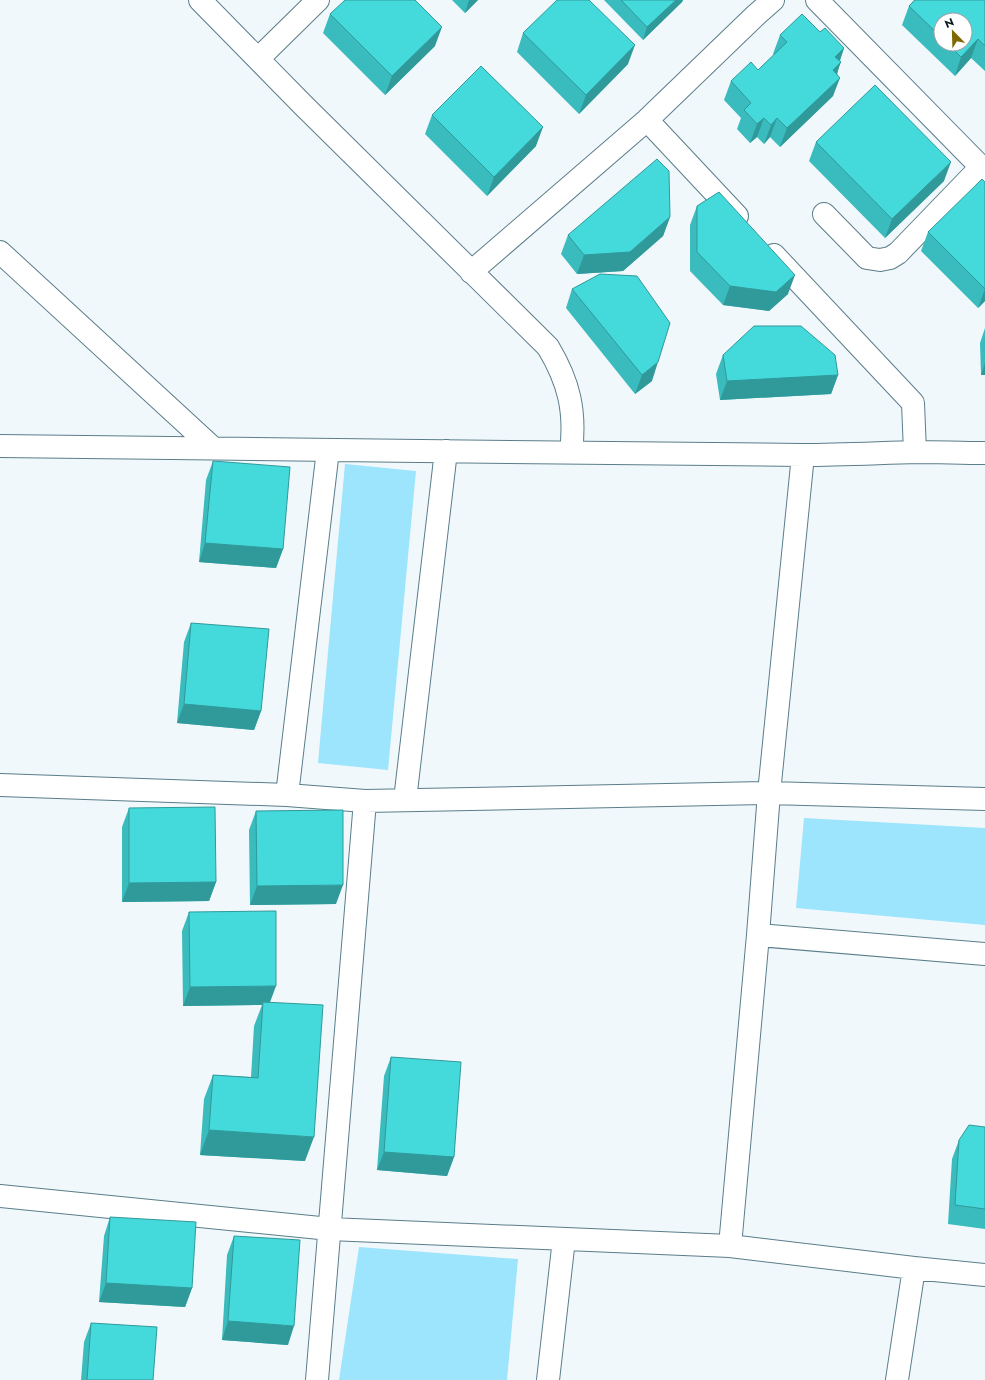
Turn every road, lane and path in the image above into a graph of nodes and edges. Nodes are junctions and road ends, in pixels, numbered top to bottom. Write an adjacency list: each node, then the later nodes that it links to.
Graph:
1 (200, 0): 5 (street)
2 (318, 0): 5 (street)
3 (773, 0): 6 (street)
4 (817, 0): 7 (street)
5 (258, 59): 10 (street)
6 (647, 120): 10 (street); 16 (street)
7 (983, 169): 8 (street)
8 (824, 214)
9 (0, 252): 12 (street)
10 (471, 272): 15 (street)
11 (0, 446): 12 (street)
12 (213, 448): 13 (street)
13 (328, 450): 14 (street); 21 (street)
14 (446, 451): 15 (street); 23 (street)
15 (571, 452): 18 (street)
16 (915, 452): 17 (street); 18 (street)
17 (985, 453)
18 (803, 455): 20 (street)
19 (0, 785): 21 (street)
20 (769, 794): 22 (street); 23 (street); 25 (street)
21 (287, 795): 24 (street)
22 (985, 799)
23 (404, 800): 24 (street)
24 (365, 801): 28 (street)
25 (758, 935): 26 (street); 30 (street)
26 (985, 954)
27 (0, 1196): 28 (street)
28 (330, 1229): 29 (street); 33 (street)
29 (564, 1240): 30 (street); 34 (street)
30 (730, 1246): 31 (street)
31 (914, 1268): 32 (street); 35 (street)
32 (985, 1275)
33 (317, 1380)
34 (548, 1380)
35 (897, 1380)

